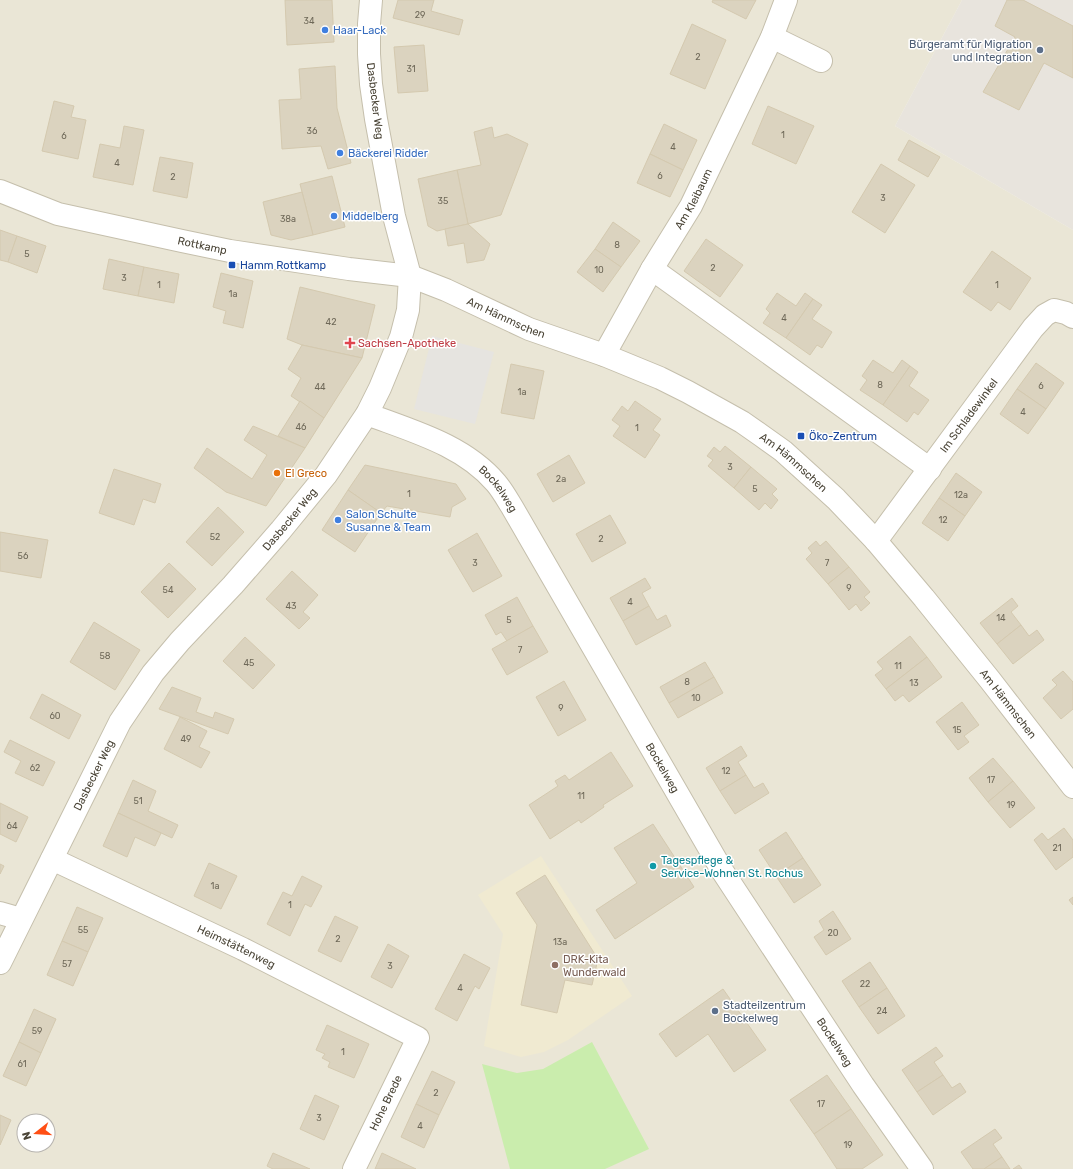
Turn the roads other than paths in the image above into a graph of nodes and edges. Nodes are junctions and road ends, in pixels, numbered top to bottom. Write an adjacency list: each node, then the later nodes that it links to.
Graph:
1 (372, 0): 7 (street, Dasbecker Weg)
2 (786, 0): 3 (street, Am Kleibaum)
3 (772, 37): 4 (street); 6 (street, Am Kleibaum)
4 (821, 61)
5 (0, 191): 7 (street, Rottkamp)
6 (652, 269): 9 (street, Am Kleibaum); 11 (street)
7 (410, 276): 9 (street, Am Hämmschen); 10 (street, Dasbecker Weg)
8 (1073, 317): 11 (street, Im Schladewinkel)
9 (604, 355): 12 (street, Am Hämmschen)
10 (366, 414): 14 (street, Dasbecker Weg); 20 (street, Bockelweg)
11 (930, 469): 12 (street, Im Schladewinkel)
12 (876, 541): 13 (street, Am Hämmschen)
13 (1073, 787)
14 (52, 859): 16 (street, Dasbecker Weg); 18 (street, Heimstättenweg)
15 (0, 913): 16 (street)
16 (21, 919): 17 (street, Dasbecker Weg)
17 (0, 963)
18 (418, 1038): 19 (street, Hohe Brede)
19 (354, 1169)
20 (922, 1169)

